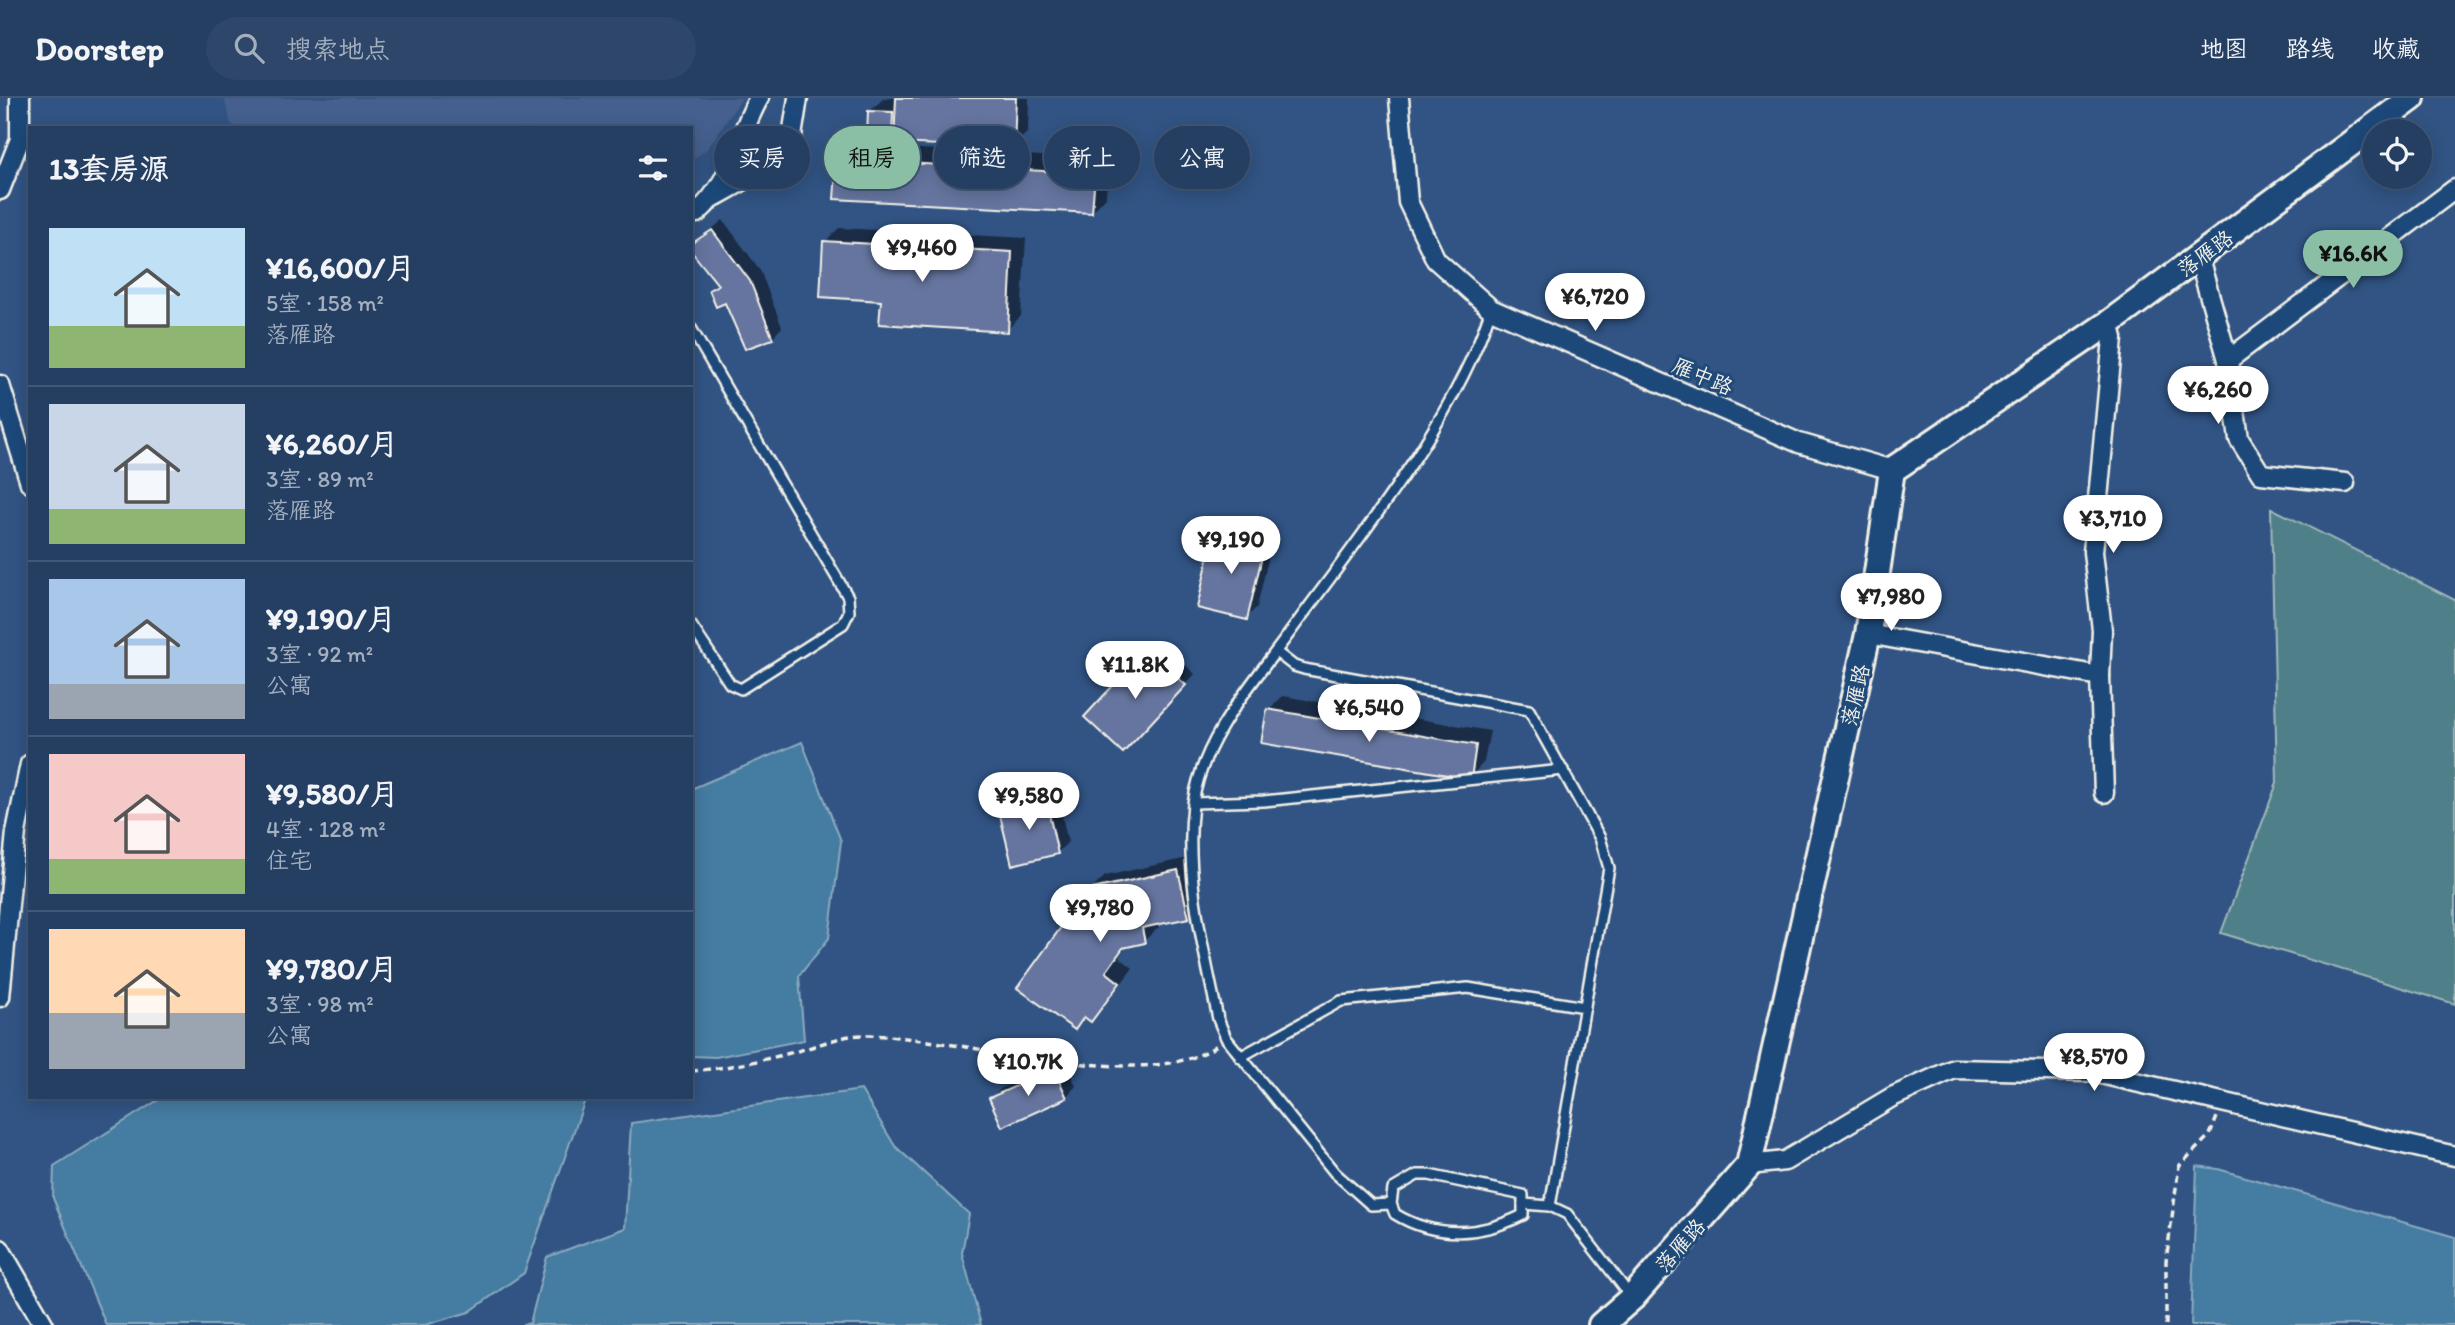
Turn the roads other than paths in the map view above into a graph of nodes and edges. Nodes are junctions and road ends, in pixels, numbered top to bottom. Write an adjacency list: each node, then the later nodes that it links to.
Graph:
1 (20, 98): 7 (street)
2 (759, 98): 8 (street)
3 (798, 98): 8 (street)
4 (1399, 98): 11 (street, 雁中路)
5 (2413, 98): 10 (street, 落雁路)
6 (2455, 189): 14 (street)
7 (0, 190)
8 (716, 196): 9 (street)
9 (694, 216)
10 (2199, 259): 12 (street, 落雁路); 14 (street)
11 (1491, 309): 16 (street, 雁中路); 21 (lane)
12 (2109, 323): 16 (street, 落雁路); 22 (street)
13 (693, 331): 19 (lane)
14 (2228, 360): 18 (street)
15 (0, 385): 17 (street)
16 (1892, 470): 20 (street, 落雁路)
17 (28, 476)
18 (2345, 483)
19 (693, 628)
20 (1868, 634): 22 (street); 31 (street, 落雁路)
21 (1276, 652): 23 (lane); 26 (lane)
22 (2100, 676): 25 (street)
23 (1563, 770): 26 (lane); 28 (lane)
24 (28, 774): 27 (street)
25 (2104, 793)
26 (1194, 803): 29 (lane)
27 (0, 997)
28 (1585, 1007): 29 (lane); 34 (lane)
29 (1240, 1057): 32 (lane)
30 (2455, 1156): 31 (street)
31 (1749, 1166): 36 (street, 落雁路)
32 (1391, 1204): 33 (lane); 33 (lane)
33 (1523, 1205): 34 (lane)
34 (1550, 1206): 36 (lane)
35 (0, 1249): 37 (street)
36 (1632, 1298): 38 (street, 落雁路)
37 (44, 1325)
38 (1601, 1325)

